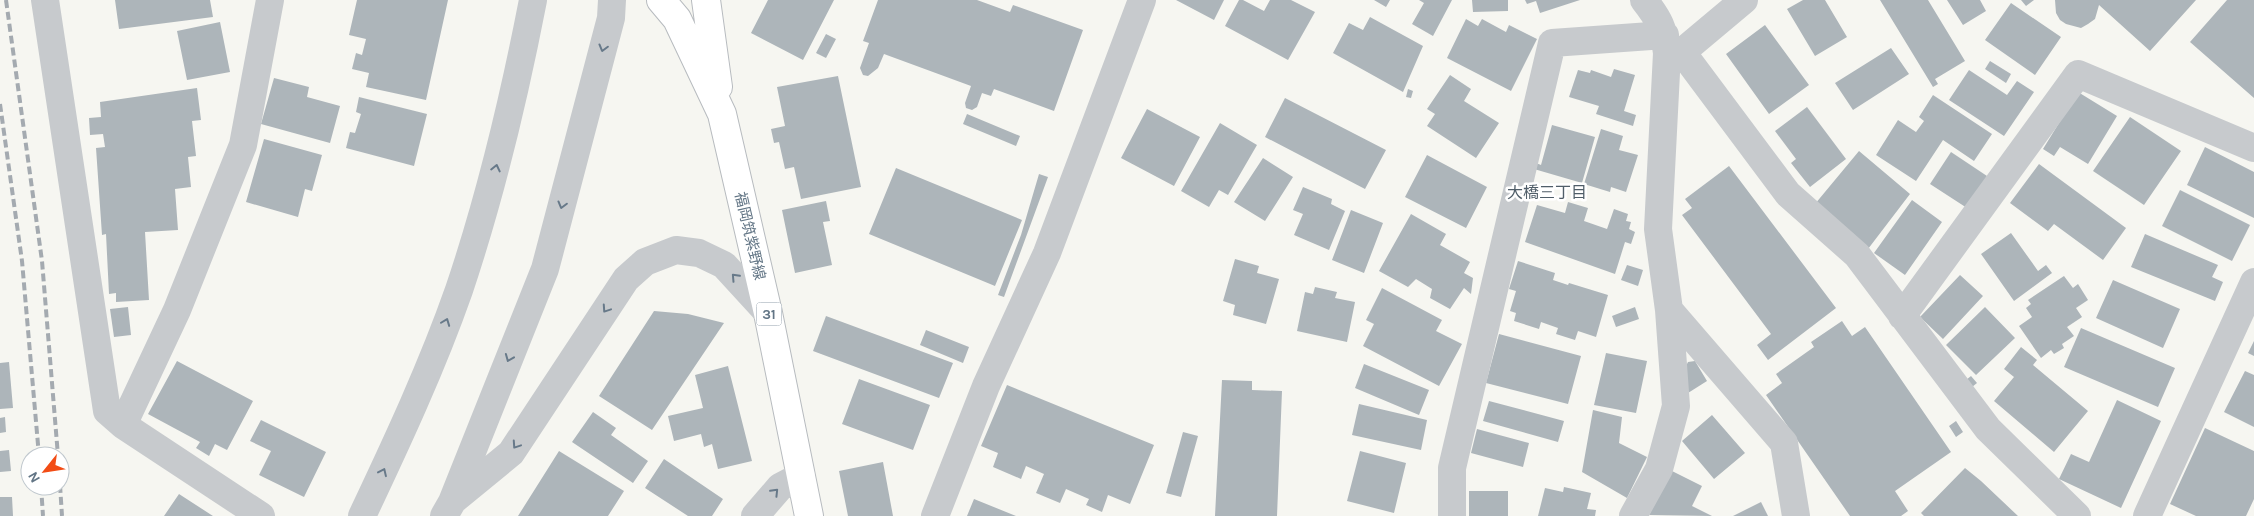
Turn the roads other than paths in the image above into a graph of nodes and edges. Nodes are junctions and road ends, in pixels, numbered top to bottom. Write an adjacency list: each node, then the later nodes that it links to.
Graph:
1 (45, 0): 17 (street)
2 (270, 0): 17 (street)
3 (533, 0): 21 (street, one-way to 3)
4 (612, 0): 19 (street, one-way to 19)
5 (661, 0): 11 (main road, 福岡筑紫野線 / 31)
6 (706, 0): 11 (main road)
7 (1142, 0): 24 (street)
8 (1644, 0): 10 (street)
9 (1744, 0): 10 (street)
10 (1671, 47): 14 (street); 16 (street); 25 (street)
11 (722, 114): 15 (main road, 福岡筑紫野線 / 31)
12 (2254, 148): 16 (street)
13 (2254, 282): 29 (street)
14 (1669, 310): 26 (street); 27 (street)
15 (768, 313): 18 (main road, 福岡筑紫野線 / 31); 19 (street, one-way to 19)
16 (1902, 316): 28 (street)
17 (123, 425): 20 (street)
18 (801, 476): 22 (street, one-way to 18); 23 (main road, 福岡筑紫野線 / 31)
19 (448, 509)
20 (260, 516)
21 (362, 516)
22 (755, 516)
23 (809, 516)
24 (935, 516)
25 (1452, 516)
26 (1633, 516)
27 (1796, 516)
28 (2077, 516)
29 (2147, 516)

